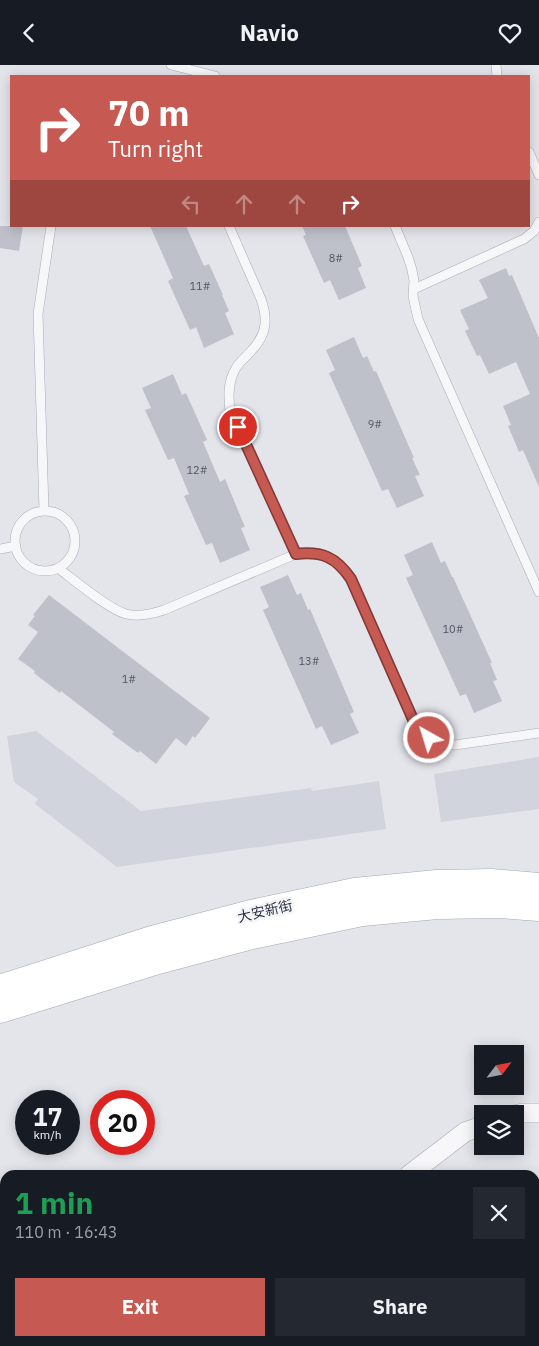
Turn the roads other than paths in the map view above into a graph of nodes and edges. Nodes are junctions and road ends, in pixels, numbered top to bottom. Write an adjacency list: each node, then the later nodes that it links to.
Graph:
1 (171, 65): 2 (lane)
2 (211, 75)
3 (530, 154): 4 (lane)
4 (539, 175)
5 (539, 222): 9 (lane)
6 (51, 227): 10 (lane)
7 (228, 227): 13 (lane)
8 (395, 227): 9 (lane)
9 (414, 289): 15 (lane)
10 (44, 510): 11 (lane); 14 (lane)
11 (16, 546): 12 (lane); 14 (lane)
12 (0, 549)
13 (296, 554): 14 (lane); 16 (lane)
14 (58, 568)
15 (539, 592)
16 (539, 733)
17 (539, 887): 19 (main road, 大安新街)
18 (539, 907): 20 (main road, 大安新街)
19 (0, 989)
20 (0, 1009)
21 (524, 1113): 22 (street)
22 (539, 1113)
23 (474, 1129): 24 (street)
24 (416, 1170)

